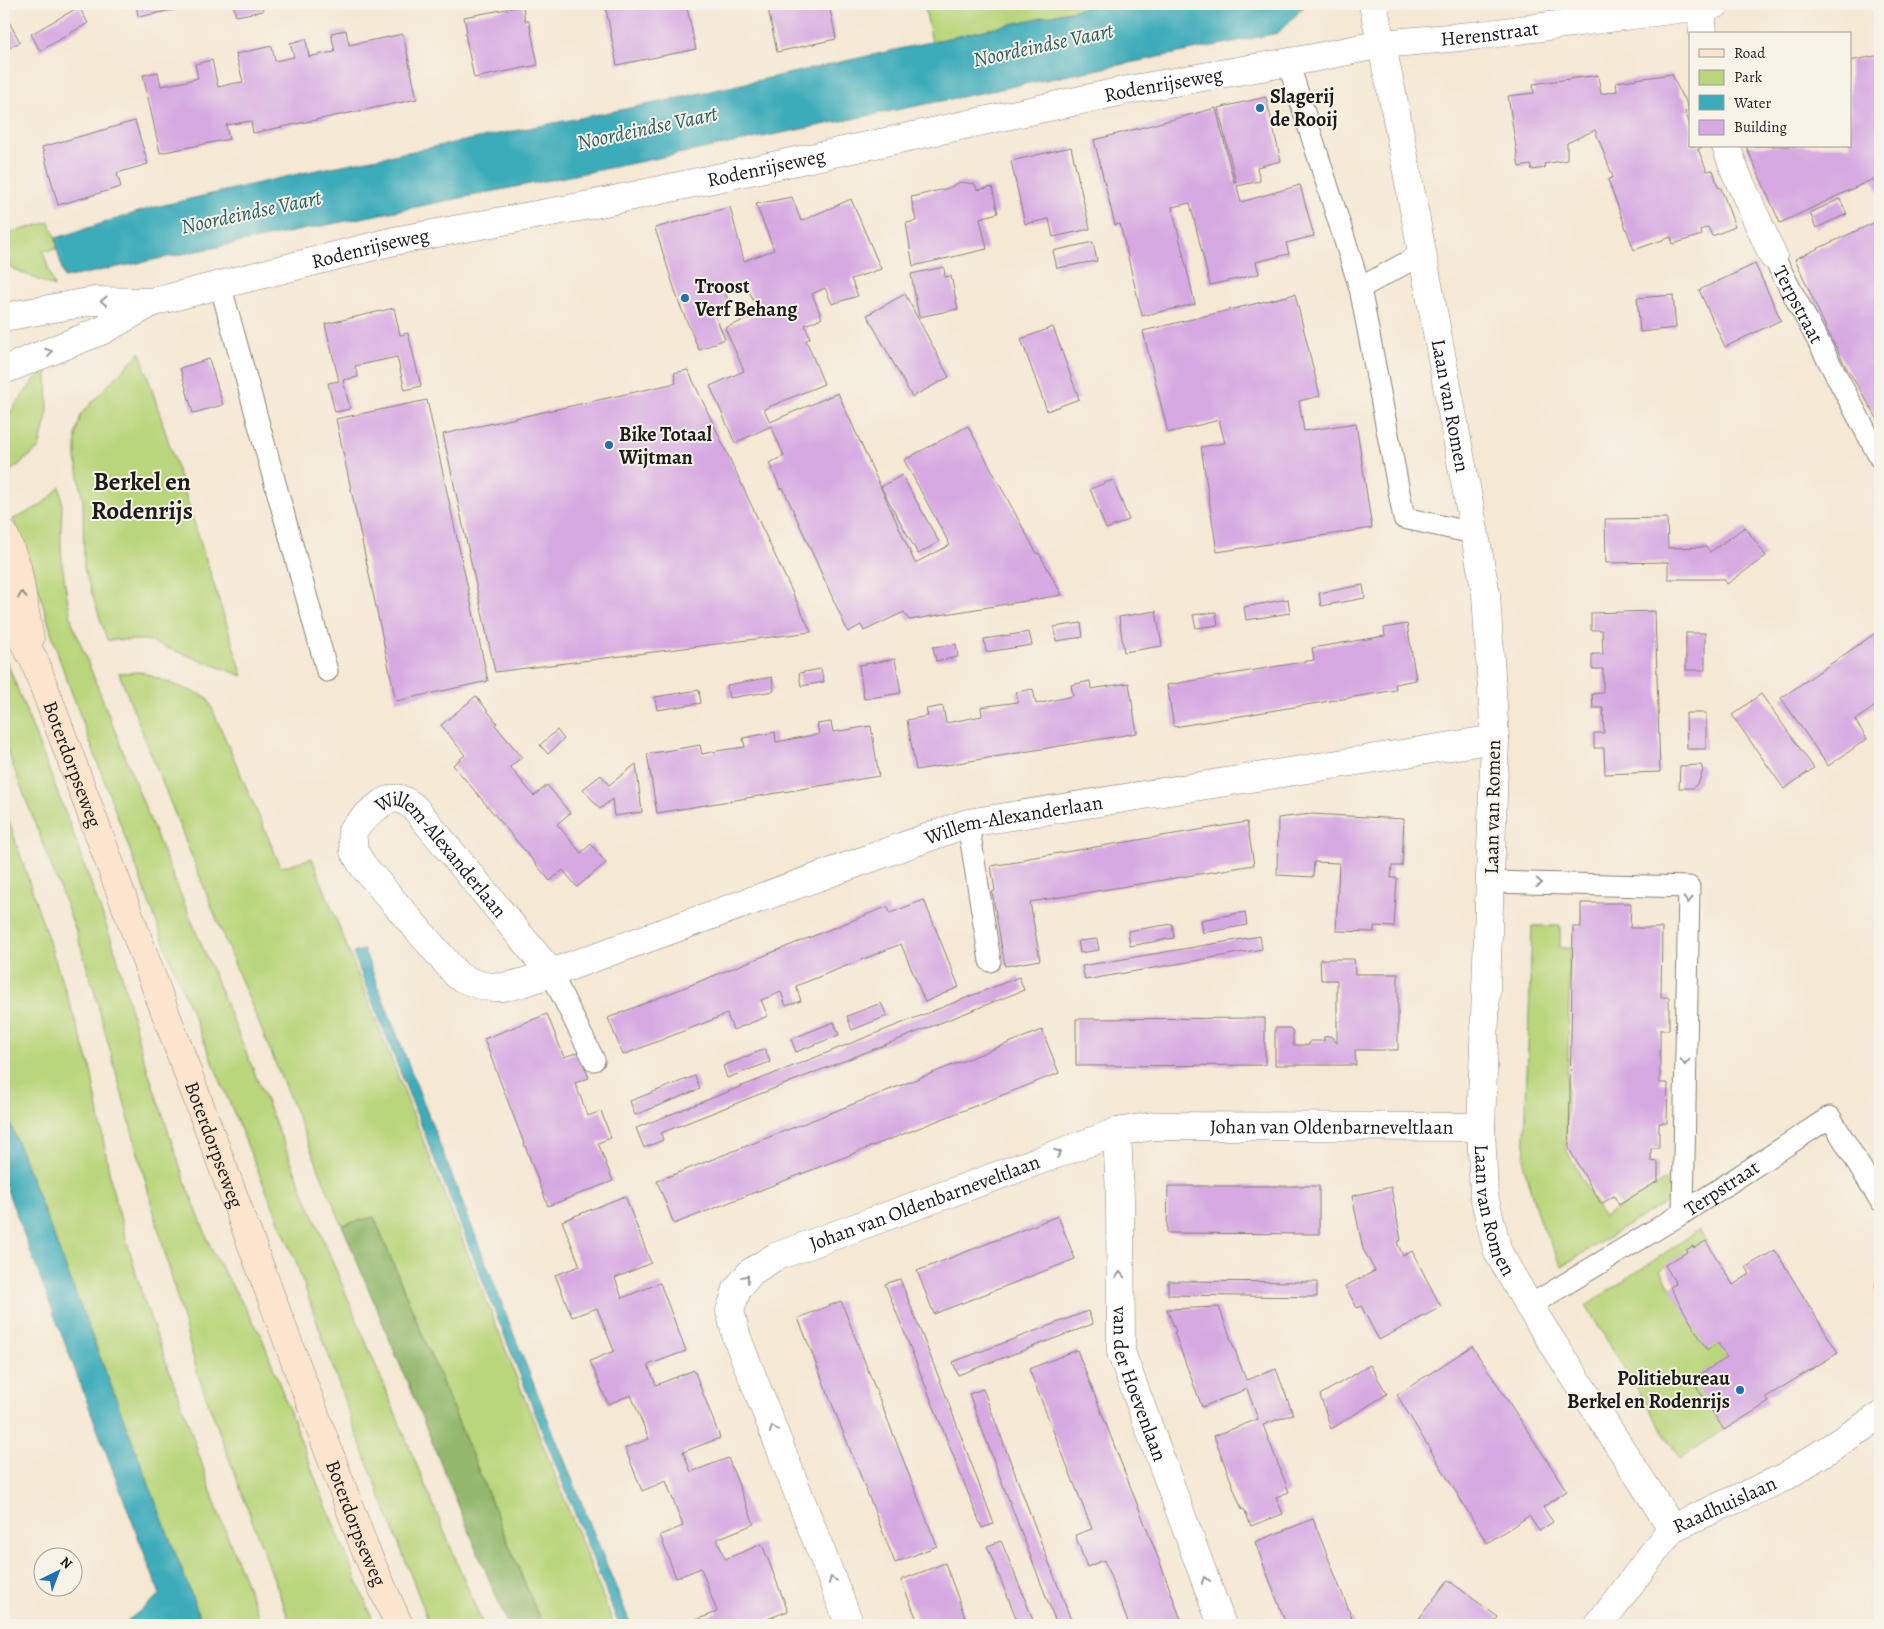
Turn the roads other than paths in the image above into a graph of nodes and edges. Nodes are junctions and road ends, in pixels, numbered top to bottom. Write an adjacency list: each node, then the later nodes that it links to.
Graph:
1 (1708, 5): 3 (street); 4 (street, Herenstraat)
2 (1374, 9): 4 (street, Laan van Romen)
3 (1703, 32)
4 (1382, 44): 5 (street, Rodenrijseweg); 7 (street, Laan van Romen)
5 (1288, 62): 9 (street, Rodenrijseweg); 10 (lane)
6 (1727, 148): 8 (street, Terpstraat)
7 (1422, 254): 10 (lane); 15 (street, Laan van Romen)
8 (1773, 256): 14 (lane, Terpstraat)
9 (220, 284): 11 (street, Rodenrijseweg); 19 (lane)
10 (1360, 288): 15 (lane)
11 (153, 302): 12 (street, Rodenrijseweg, one-way to 12); 13 (street, Rodenrijseweg, one-way to 11)
12 (4, 317)
13 (4, 370)
14 (1880, 458)
15 (1474, 533): 20 (street, Laan van Romen)
16 (4, 534): 18 (main road, Boterdorpseweg, one-way to 16)
17 (4, 606): 18 (main road, Boterdorpseweg)
18 (34, 660): 33 (main road, Boterdorpseweg)
19 (327, 671)
20 (1495, 739): 21 (street, Willem-Alexanderlaan); 22 (street, Laan van Romen)
21 (968, 823): 23 (lane); 24 (street, Willem-Alexanderlaan)
22 (1491, 882): 26 (street, Laan van Romen); 29 (lane, one-way to 29)
23 (990, 960)
24 (551, 973): 24 (street, Willem-Alexanderlaan); 25 (lane)
25 (594, 1060)
26 (1481, 1127): 27 (street, Johan van Oldenbarneveltlaan); 30 (street, Laan van Romen)
27 (1117, 1132): 34 (street, Johan van Oldenbarneveltlaan, one-way to 27); 35 (street, van der Hoevenlaan, one-way to 27)
28 (1880, 1200): 29 (lane, Terpstraat)
29 (1683, 1213): 30 (lane, Terpstraat)
30 (1528, 1306): 32 (street, Laan van Romen)
31 (1880, 1416): 32 (street, Raadhuislaan)
32 (1672, 1528): 36 (street, Raadhuislaan)
33 (398, 1625)
34 (850, 1625)
35 (1222, 1625)
36 (1599, 1625)

